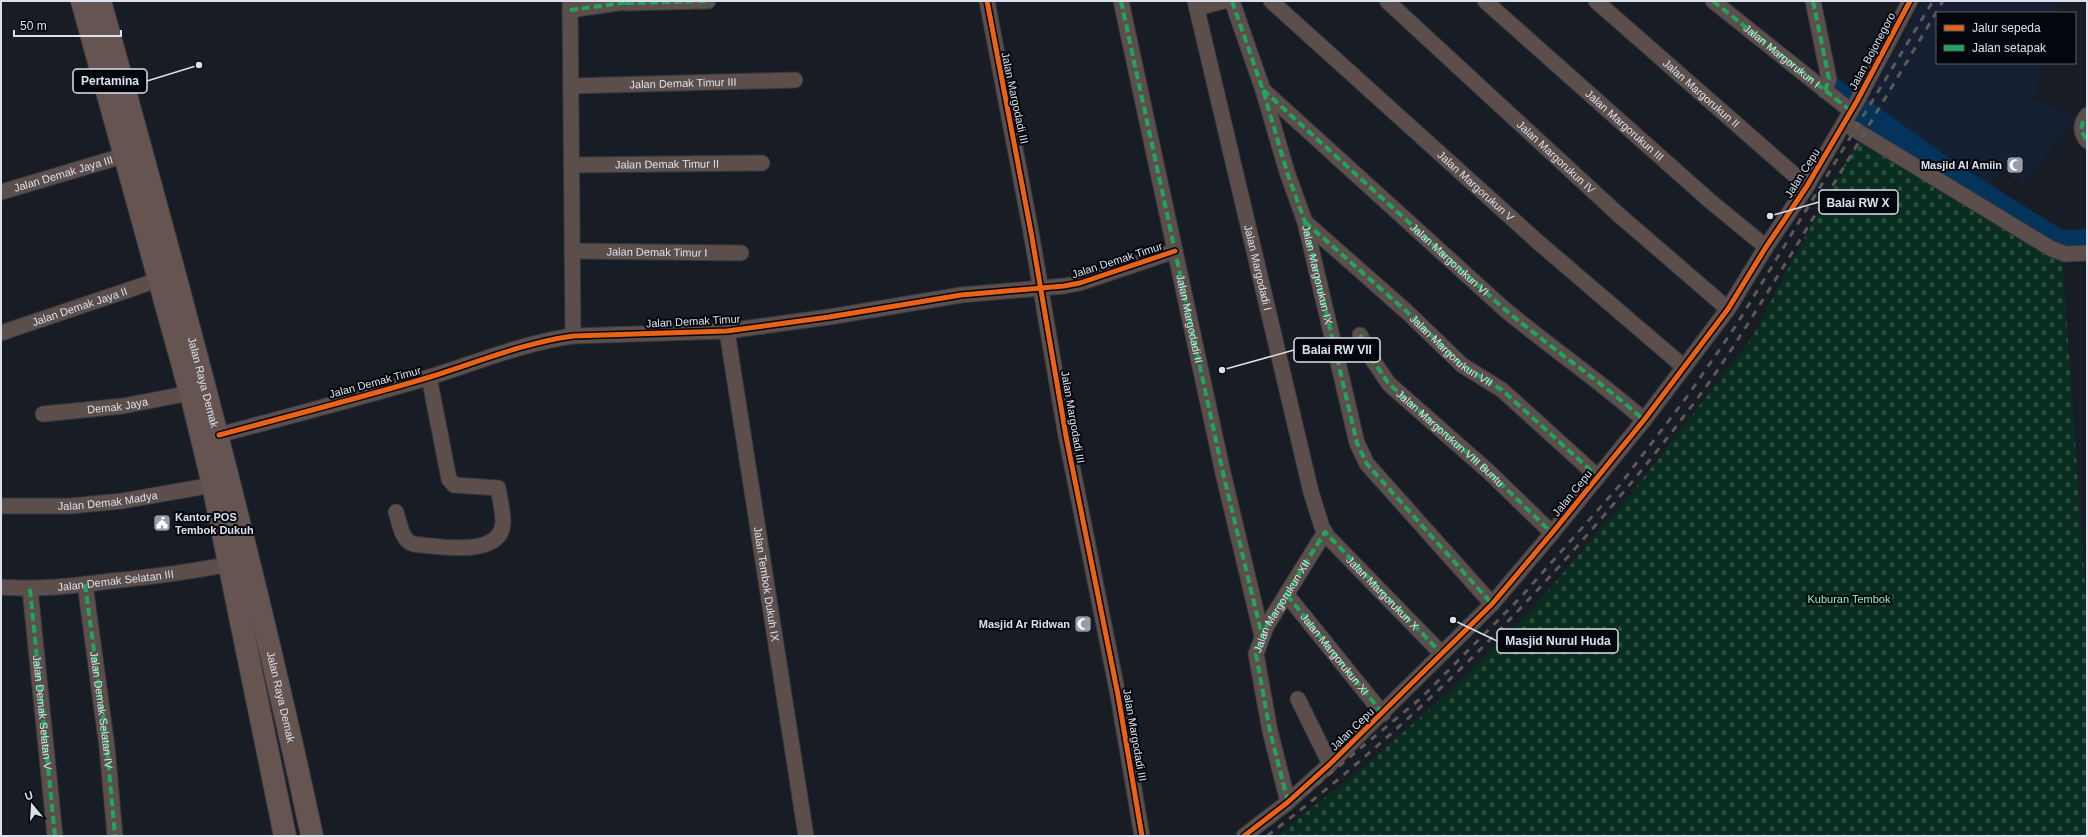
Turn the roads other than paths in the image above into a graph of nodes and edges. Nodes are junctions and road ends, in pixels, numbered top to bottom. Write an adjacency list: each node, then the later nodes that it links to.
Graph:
1 (82, 1): 25 (highway, Jalan Raya Demak)
2 (100, 1): 48 (highway, Jalan Raya Demak)
3 (708, 1): 15 (street)
4 (987, 1): 37 (street, Jalan Margodadi III)
5 (1121, 1): 33 (street, Jalan Margodadi II)
6 (1224, 1): 16 (street)
7 (1232, 1): 21 (street, Jalan Margorukun IX)
8 (1270, 1): 43 (street, Jalan Margorukun V)
9 (1387, 1): 38 (street, Jalan Margorukun IV)
10 (1485, 1): 31 (street, Jalan Margorukun III)
11 (1596, 1): 28 (street, Jalan Margorukun II)
12 (1713, 1): 20 (street, Jalan Margorukun I)
13 (1813, 1): 20 (street)
14 (1910, 1): 22 (street, Jalan Bojonegoro)
15 (629, 2): 17 (street)
16 (1196, 5): 53 (street, Jalan Margodadi I)
17 (570, 6): 19 (street)
18 (795, 80): 19 (street, Jalan Demak Timur III)
19 (571, 86): 27 (street)
20 (1826, 87): 22 (street, Jalan Margorukun I)
21 (1263, 90): 30 (street, Jalan Margorukun IX); 47 (street, Jalan Margorukun VI)
22 (1851, 111): 28 (street, Jalan Cepu); 35 (street, Jalan Margorukun I)
23 (2087, 115): 24 (street)
24 (2087, 141)
25 (126, 155): 29 (street, Jalan Demak Jaya III); 36 (highway, Jalan Raya Demak)
26 (762, 162): 27 (street, Jalan Demak Timur II)
27 (571, 164): 32 (street)
28 (1807, 186): 31 (street, Jalan Cepu)
29 (1, 192)
30 (1305, 222): 49 (street, Jalan Margorukun VII); 60 (street, Jalan Margorukun IX)
31 (1766, 247): 38 (street, Jalan Cepu)
32 (572, 251): 34 (street, Jalan Demak Timur I); 42 (street)
33 (1175, 251): 37 (street, Jalan Demak Timur); 61 (street, Jalan Margodadi II)
34 (741, 253)
35 (2087, 253)
36 (158, 280): 40 (street, Jalan Demak Jaya II); 45 (highway, Jalan Raya Demak)
37 (1041, 289): 39 (street, Jalan Demak Timur); 74 (street, Jalan Margodadi III)
38 (1728, 309): 43 (street, Jalan Cepu)
39 (727, 331): 42 (street, Jalan Demak Timur); 73 (street, Jalan Tembok Dukuh IX)
40 (1, 333)
41 (1360, 335): 54 (street, Jalan Margorukun VIII Buntu)
42 (573, 336): 44 (street, Jalan Demak Timur)
43 (1684, 367): 47 (street, Jalan Cepu)
44 (429, 377): 48 (street, Jalan Demak Timur); 52 (street)
45 (190, 394): 46 (street, Demak Jaya); 50 (highway, Jalan Raya Demak)
46 (43, 414)
47 (1644, 420): 49 (street, Jalan Cepu)
48 (218, 435): 65 (highway, Jalan Raya Demak)
49 (1598, 477): 54 (street, Jalan Cepu)
50 (213, 485): 51 (street, Jalan Demak Madya); 55 (highway, Jalan Raya Demak)
51 (1, 506)
52 (396, 512)
53 (1325, 532): 59 (street, Jalan Margorukun XII); 62 (street, Jalan Margorukun X)
54 (1552, 533): 60 (street, Jalan Cepu)
55 (230, 564): 56 (street, Jalan Demak Selatan III); 67 (highway, Jalan Raya Demak)
56 (85, 584): 58 (street, Jalan Demak Selatan III); 70 (street, Jalan Demak Selatan IV)
57 (1, 587): 58 (street, Jalan Demak Selatan III)
58 (30, 589): 69 (street, Jalan Demak Selatan V)
59 (1287, 595): 61 (street, Jalan Margorukun XII); 64 (street, Jalan Margorukun XI)
60 (1492, 604): 62 (street, Jalan Cepu)
61 (1262, 636): 68 (street, Jalan Margorukun XII)
62 (1440, 653): 64 (street, Jalan Cepu)
63 (1298, 699): 66 (street)
64 (1383, 714): 66 (street, Jalan Cepu)
65 (296, 761): 67 (highway); 72 (highway, Jalan Raya Demak)
66 (1330, 764): 68 (street, Jalan Cepu)
67 (270, 768): 71 (highway, Jalan Raya Demak)
68 (1288, 802): 75 (street, Jalan Cepu)
69 (55, 836)
70 (115, 836)
71 (285, 836)
72 (312, 836)
73 (806, 836)
74 (1142, 836)
75 (1244, 836)

